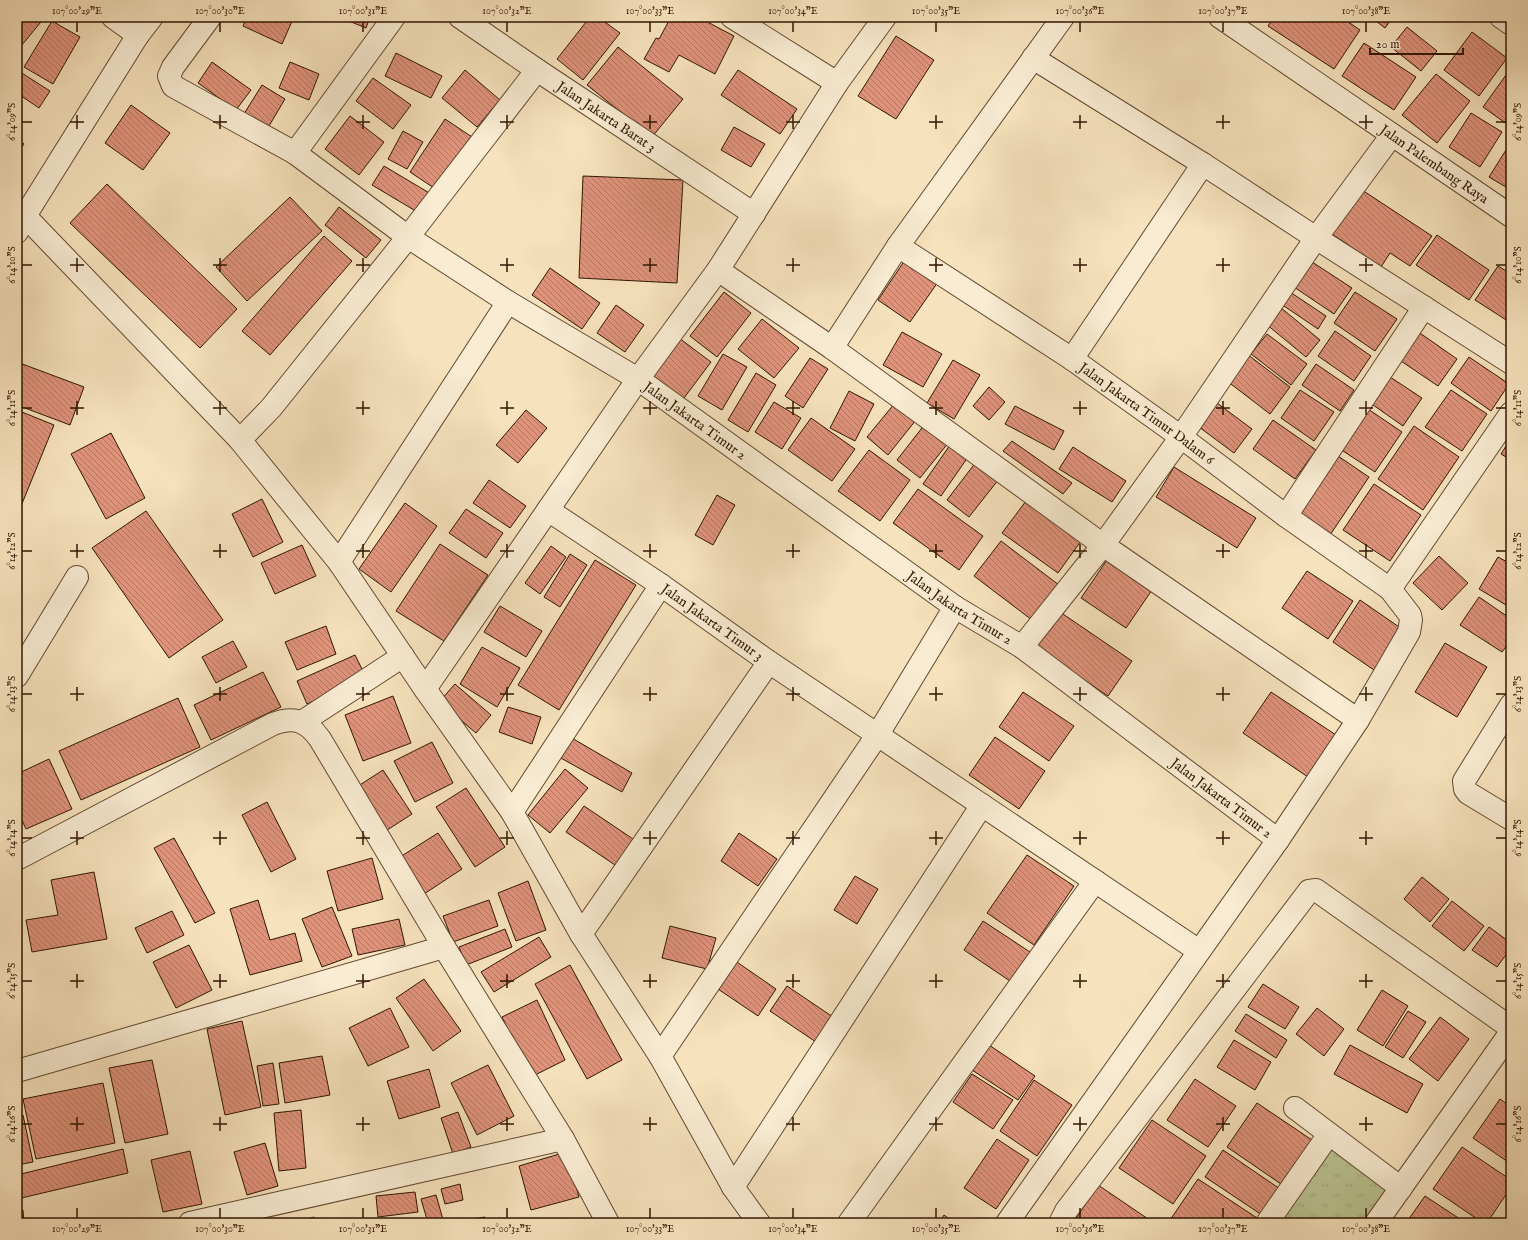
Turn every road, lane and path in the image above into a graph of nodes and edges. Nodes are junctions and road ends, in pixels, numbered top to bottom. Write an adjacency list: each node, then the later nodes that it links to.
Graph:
1 (113, 17): 12 (street)
2 (152, 17): 12 (street)
3 (210, 17): 17 (street, Jalan Jakarta Timur 2)
4 (394, 17): 17 (street)
5 (460, 17): 14 (street, Jalan Jakarta Barat 3)
6 (732, 17): 15 (street)
7 (885, 17): 15 (street)
8 (1064, 17): 13 (street)
9 (1501, 17): 11 (street)
10 (1234, 21): 16 (street, Jalan Palembang Raya)
11 (1511, 24)
12 (138, 35): 21 (street)
13 (1033, 58): 18 (street); 24 (street)
14 (536, 70): 19 (street, Jalan Jakarta Barat 3); 22 (street)
15 (837, 83): 19 (street)
16 (1392, 135): 20 (street, Jalan Palembang Raya); 23 (street)
17 (295, 153): 22 (street, Jalan Jakarta Timur 2)
18 (1202, 164): 23 (street); 29 (street)
19 (754, 214): 25 (street)
20 (1511, 216)
21 (21, 224): 34 (street)
22 (408, 237): 26 (street, Jalan Jakarta Timur 2); 34 (street)
23 (1316, 238): 27 (street); 33 (street)
24 (898, 246): 28 (street); 29 (street, Jalan Jakarta Timur Dalam 6)
25 (718, 270): 28 (street); 31 (street)
26 (508, 302): 31 (street, Jalan Jakarta Timur 2); 38 (street)
27 (1424, 307): 30 (street); 36 (street)
28 (832, 348): 37 (street)
29 (1072, 359): 33 (street, Jalan Jakarta Timur Dalam 6)
30 (1511, 363)
31 (638, 379): 35 (street); 42 (street, Jalan Jakarta Timur 2)
32 (1511, 413): 41 (street)
33 (1181, 437): 36 (street, Jalan Jakarta Timur Dalam 6); 37 (street)
34 (240, 440): 38 (street)
35 (548, 510): 40 (street, Jalan Jakarta Timur 3); 47 (street)
36 (1286, 516): 41 (street, Jalan Jakarta Timur Dalam 6)
37 (1103, 545): 43 (street); 49 (street)
38 (340, 562): 44 (street)
39 (77, 577): 46 (street)
40 (661, 585): 45 (street, Jalan Jakarta Timur 3); 53 (street)
41 (1390, 588): 49 (street, Jalan Jakarta Timur Dalam 6)
42 (955, 607): 43 (street, Jalan Jakarta Timur 2); 51 (street)
43 (1022, 647): 55 (street, Jalan Jakarta Timur 2)
44 (403, 656): 47 (street); 50 (street)
45 (769, 662): 51 (street, Jalan Jakarta Timur 3); 58 (street)
46 (17, 676)
47 (425, 689): 53 (street)
48 (1511, 705): 54 (street)
49 (1358, 720): 55 (street, Jalan Jakarta Timur Dalam 6)
50 (302, 722): 56 (street); 59 (street)
51 (878, 734): 52 (street, Jalan Jakarta Timur 3); 63 (street)
52 (982, 804): 57 (street, Jalan Jakarta Timur 3); 68 (street)
53 (512, 812): 58 (street)
54 (1511, 819)
55 (1278, 840): 60 (street, Jalan Jakarta Timur Dalam 6)
56 (17, 859)
57 (1095, 881): 60 (street, Jalan Jakarta Timur 3); 73 (street)
58 (581, 934): 63 (street)
59 (444, 947): 64 (street); 67 (street)
60 (1199, 951): 74 (street, Jalan Jakarta Timur Dalam 6)
61 (1511, 1028): 75 (street)
62 (1511, 1032): 69 (street)
63 (660, 1056): 68 (street)
64 (17, 1071)
65 (1295, 1108): 66 (street)
66 (1329, 1134): 69 (street); 76 (street)
67 (563, 1139): 70 (street); 71 (street)
68 (733, 1187): 72 (street)
69 (1401, 1188): 77 (street)
70 (190, 1223)
71 (608, 1223)
72 (759, 1223)
73 (849, 1223)
74 (1007, 1223)
75 (1060, 1223)
76 (1268, 1223)
77 (1376, 1223)

